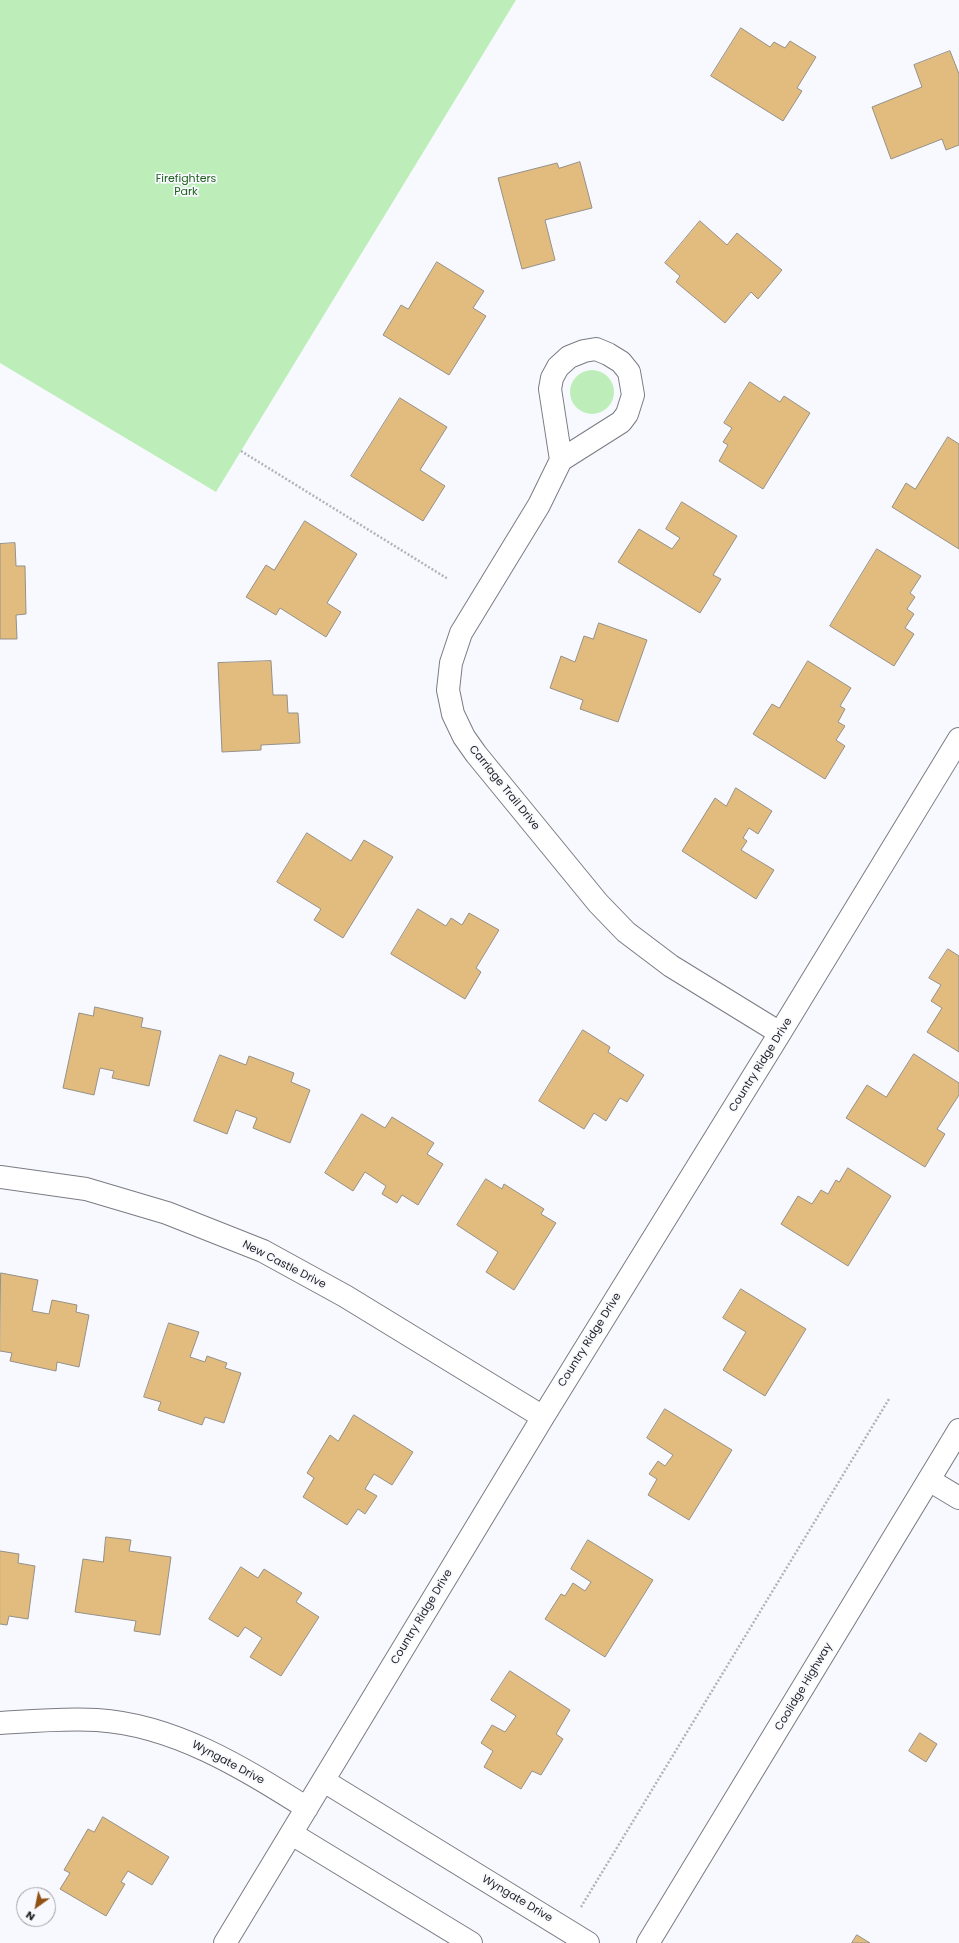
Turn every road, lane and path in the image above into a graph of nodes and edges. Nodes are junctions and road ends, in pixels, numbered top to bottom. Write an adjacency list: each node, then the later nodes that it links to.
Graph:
1 (241, 451): 3 (path)
2 (560, 460): 2 (street); 5 (street, Carriage Trail Drive)
3 (448, 579)
4 (959, 739): 5 (street, Country Ridge Drive)
5 (780, 1033): 8 (street, Country Ridge Drive)
6 (0, 1177): 8 (street, New Castle Drive)
7 (889, 1399): 16 (path)
8 (543, 1417): 13 (street, Country Ridge Drive)
9 (959, 1430): 10 (street, Coolidge Highway)
10 (929, 1480): 11 (street); 20 (street, Coolidge Highway)
11 (959, 1498)
12 (0, 1723): 14 (street, Wyngate Drive)
13 (324, 1781): 14 (street, Country Ridge Drive); 19 (street, Wyngate Drive)
14 (307, 1808): 15 (street, Country Ridge Drive)
15 (292, 1834): 17 (street, Country Ridge Drive); 18 (street)
16 (578, 1911)
17 (225, 1943)
18 (471, 1943)
19 (588, 1943)
20 (648, 1943)

